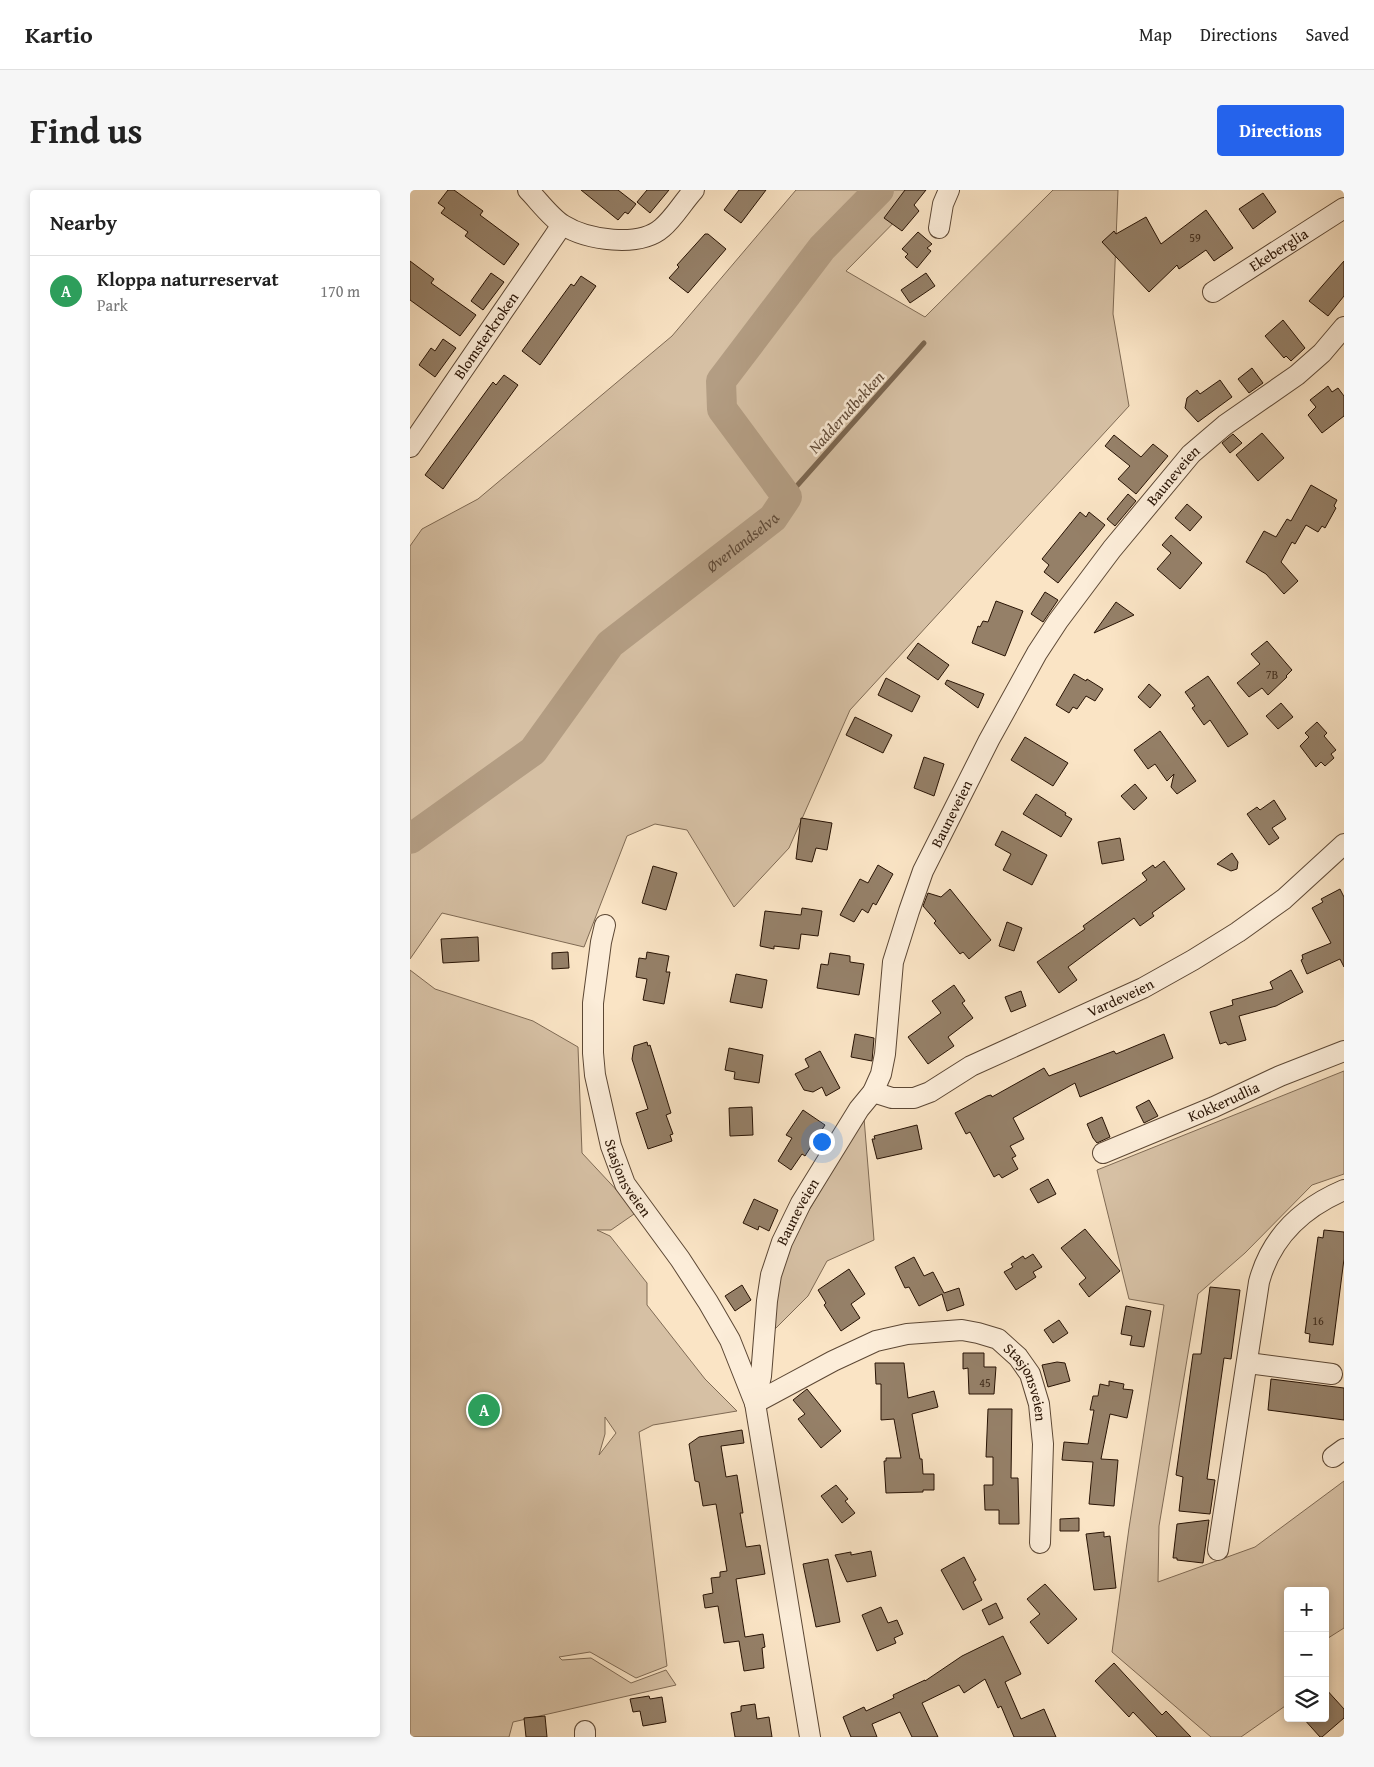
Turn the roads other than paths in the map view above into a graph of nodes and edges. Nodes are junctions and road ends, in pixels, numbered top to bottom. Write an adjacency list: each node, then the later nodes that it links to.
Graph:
1 (528, 190): 5 (street)
2 (694, 190): 5 (street)
3 (950, 190): 6 (street)
4 (1344, 208): 7 (street, Ekeberglia)
5 (562, 225): 9 (street, Blomsterkroken)
6 (940, 228)
7 (1213, 292)
8 (1344, 327): 13 (street, Bauneveien)
9 (410, 447)
10 (1344, 844): 13 (street, Vardeveien)
11 (605, 925): 18 (street, Stasjonsveien)
12 (1344, 1052): 14 (street, Kokkerudlia)
13 (873, 1092): 18 (street, Bauneveien)
14 (1103, 1153)
15 (1344, 1190): 16 (street)
16 (1248, 1363): 17 (street); 20 (street)
17 (1332, 1374)
18 (755, 1403): 19 (street, Stasjonsveien); 21 (street, Stasjonsveien)
19 (1040, 1543)
20 (1218, 1550)
21 (810, 1737)

